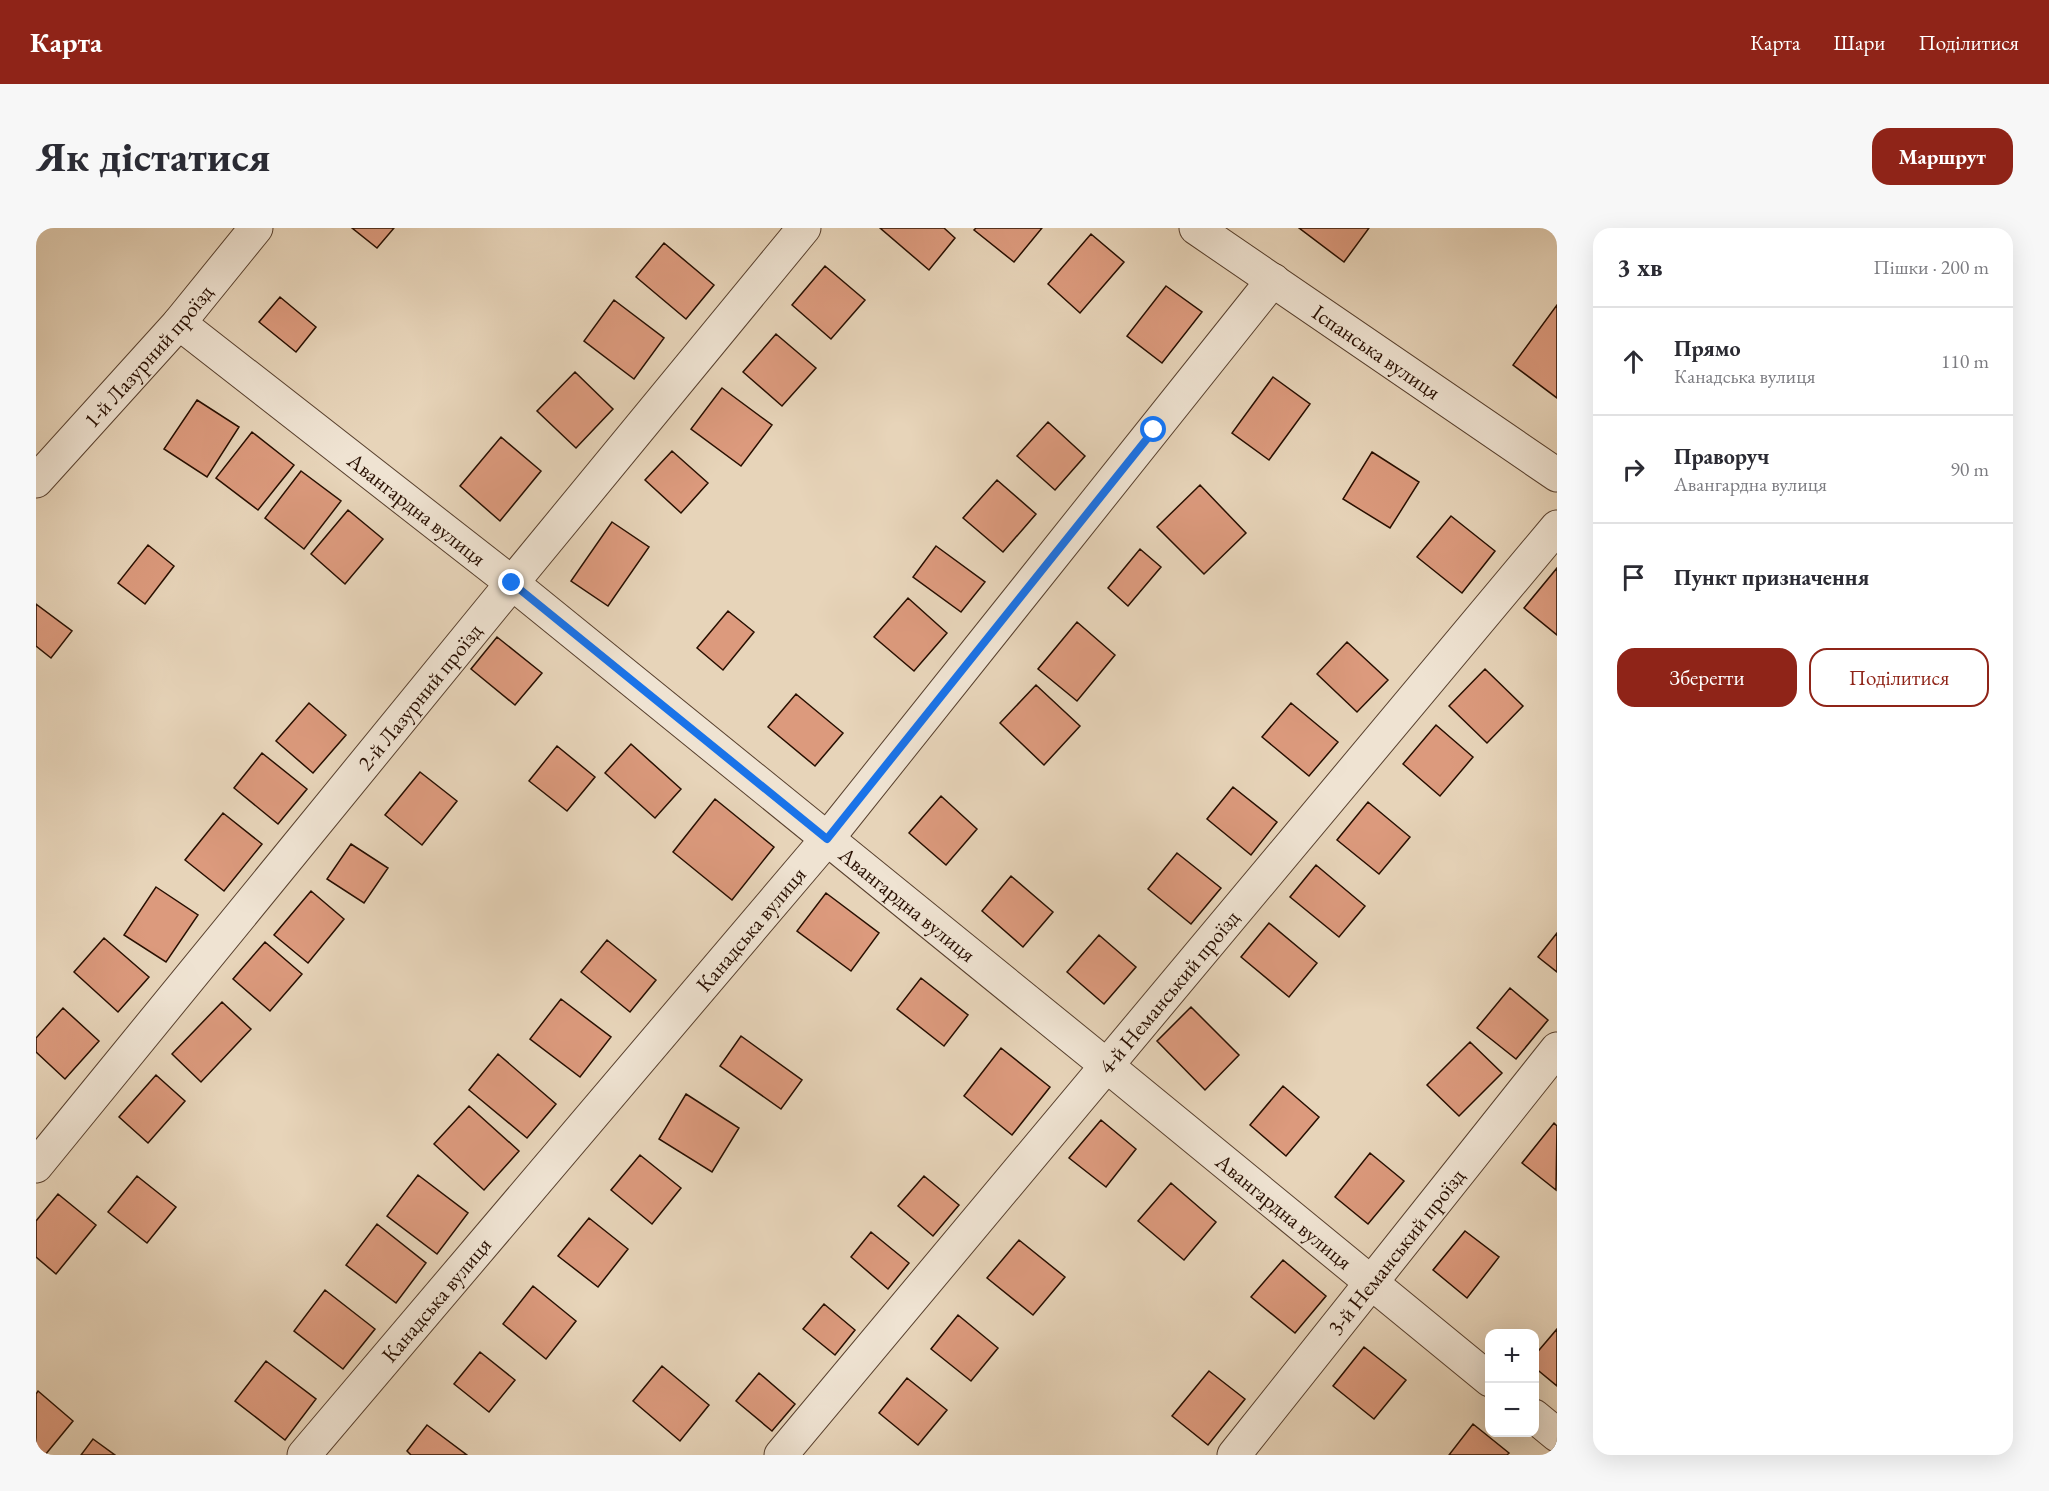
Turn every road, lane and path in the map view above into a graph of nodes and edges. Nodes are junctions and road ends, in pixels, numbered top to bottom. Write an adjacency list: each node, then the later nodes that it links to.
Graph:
1 (256, 228): 5 (street, 1-й Лазурний проїзд)
2 (804, 228): 9 (street, 2-й Лазурний проїзд)
3 (1196, 228): 4 (street, Іспанська вулиця)
4 (1273, 280): 6 (street, Іспанська вулиця); 10 (street, Канадська вулиця)
5 (179, 323): 7 (street, 1-й Лазурний проїзд); 9 (street, Авангардна вулиця)
6 (1557, 475)
7 (36, 480)
8 (1557, 527): 12 (street, 4-й Неманський проїзд)
9 (512, 583): 10 (street, Авангардна вулиця); 13 (street, 2-й Лазурний проїзд)
10 (827, 839): 12 (street, Авангардна вулиця); 18 (street, Канадська вулиця)
11 (1557, 1049): 14 (street, 3-й Неманський проїзд)
12 (1106, 1065): 14 (street, Авангардна вулиця); 19 (street, 4-й Неманський проїзд)
13 (36, 1166)
14 (1370, 1282): 15 (street, Авангардна вулиця); 20 (street, 3-й Неманський проїзд)
15 (1485, 1376)
16 (1539, 1420): 17 (street)
17 (1557, 1435)
18 (304, 1455)
19 (781, 1455)
20 (1233, 1455)

